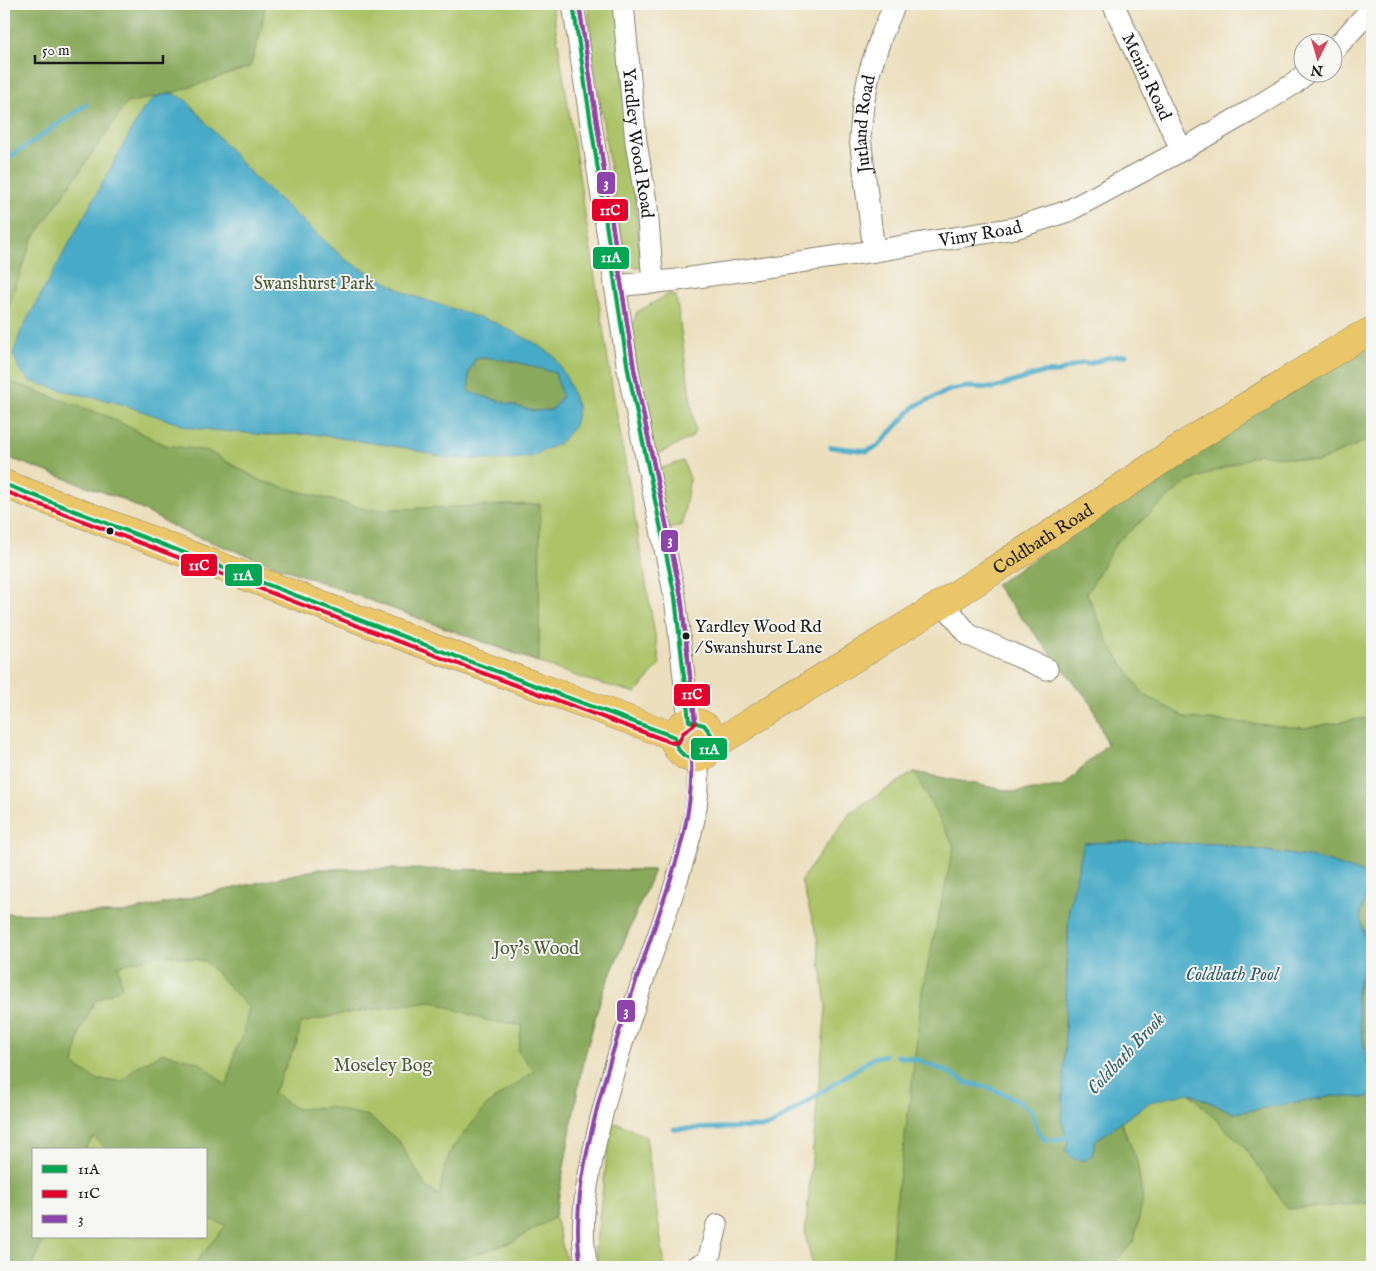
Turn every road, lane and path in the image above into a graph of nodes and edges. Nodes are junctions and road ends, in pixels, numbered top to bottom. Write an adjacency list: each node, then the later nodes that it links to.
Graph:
1 (574, 4): 11 (street)
2 (623, 4): 10 (street, Yardley Wood Road)
3 (895, 4): 9 (street, Jutland Road)
4 (1113, 4): 8 (street, Menin Road)
5 (1372, 8): 6 (street)
6 (1344, 39)
7 (1296, 82): 8 (street, Vimy Road)
8 (1180, 150): 9 (street, Vimy Road)
9 (874, 251): 10 (street, Vimy Road)
10 (653, 283): 11 (street, Vimy Road)
11 (615, 286): 16 (street)
12 (1372, 331): 14 (main road, Coldbath Road)
13 (4, 484): 16 (main road)
14 (942, 603): 15 (street); 17 (main road, Coldbath Road)
15 (1047, 670)
16 (682, 729): 17 (main road)
17 (704, 751): 19 (street)
18 (717, 1225): 20 (street)
19 (587, 1267)
20 (696, 1267)

